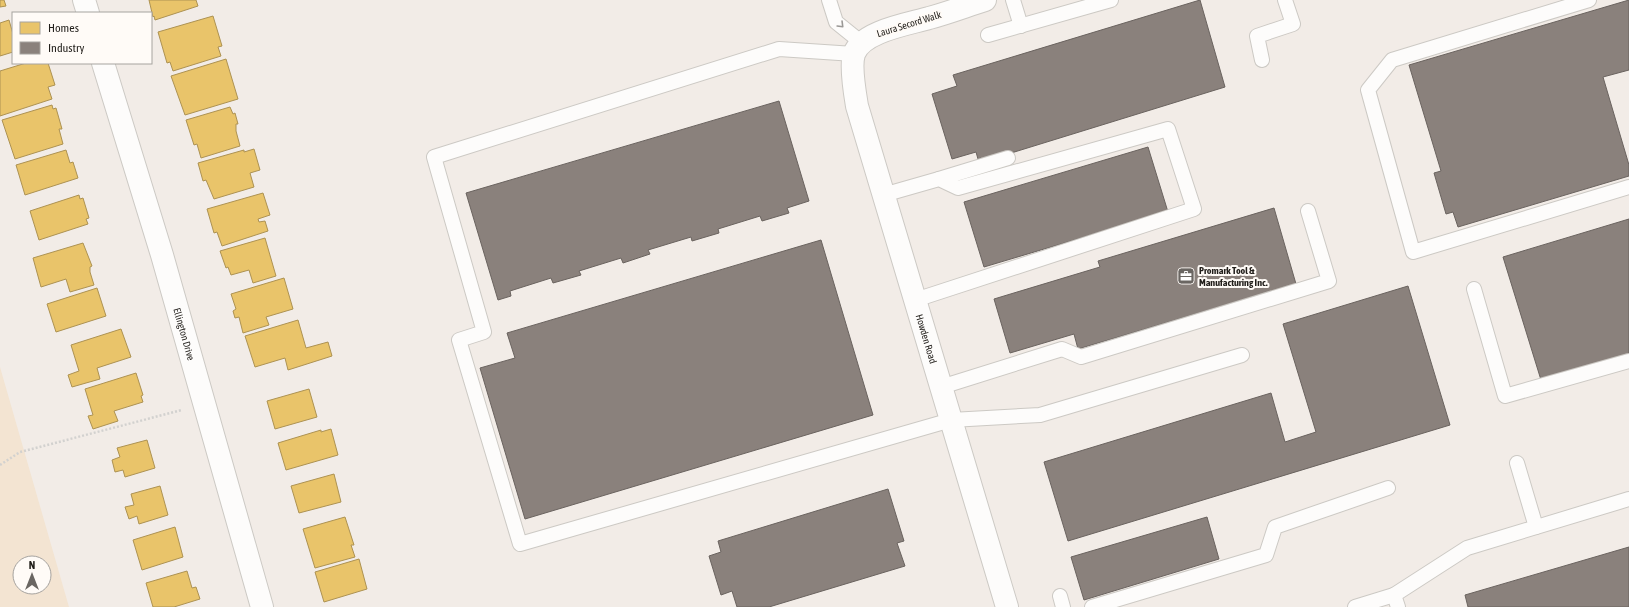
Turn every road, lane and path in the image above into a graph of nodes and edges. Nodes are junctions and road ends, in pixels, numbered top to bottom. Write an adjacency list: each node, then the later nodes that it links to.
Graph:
1 (84, 0): 8 (street)
2 (829, 0): 11 (lane, one-way to 11)
3 (985, 0): 11 (street, Laura Secord Walk)
4 (1013, 0): 9 (lane)
5 (1111, 0): 9 (lane)
6 (1285, 0): 12 (lane)
7 (1589, 0): 16 (lane)
8 (88, 12)
9 (1021, 26): 10 (lane)
10 (988, 35)
11 (856, 56): 17 (street, Howden Road); 25 (lane)
12 (1262, 60)
13 (103, 64): 24 (street, Ellington Drive)
14 (1008, 158): 15 (lane)
15 (939, 179): 17 (lane); 20 (lane)
16 (1629, 188)
17 (883, 196): 20 (street, Howden Road)
18 (1308, 211): 23 (lane)
19 (1474, 289): 22 (lane)
20 (915, 300): 23 (street, Howden Road)
21 (1242, 355): 25 (lane)
22 (1629, 361)
23 (941, 387): 25 (street, Howden Road)
24 (204, 404): 27 (path); 32 (street, Ellington Drive)
25 (951, 420): 33 (street, Howden Road)
26 (1517, 463): 30 (lane)
27 (0, 466)
28 (1388, 488): 34 (lane)
29 (1629, 500): 30 (lane)
30 (1536, 527): 31 (lane)
31 (1396, 601): 35 (lane)
32 (262, 607)
33 (1007, 607)
34 (1092, 607)
35 (1355, 607)

